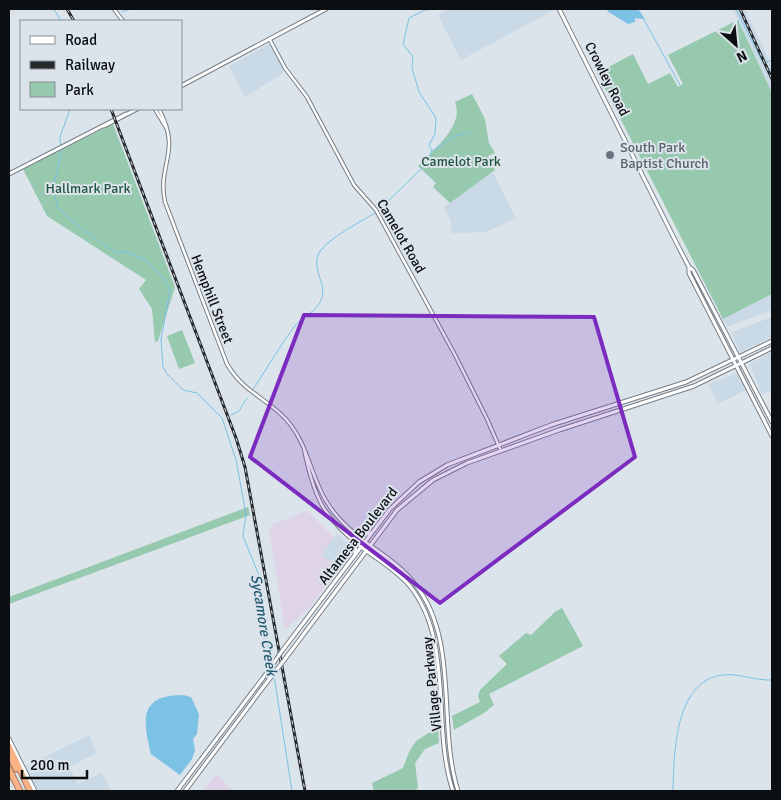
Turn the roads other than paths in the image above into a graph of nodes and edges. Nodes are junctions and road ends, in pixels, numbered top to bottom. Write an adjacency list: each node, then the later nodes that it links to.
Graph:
1 (114, 9): 4 (street)
2 (326, 9): 5 (main road)
3 (559, 9): 12 (main road, Crowley Road)
4 (122, 20)
5 (270, 40): 6 (main road); 28 (street, Camelot Road)
6 (182, 85)
7 (136, 110): 11 (main road)
8 (156, 110): 10 (street)
9 (160, 110): 10 (street, Hemphill Street)
10 (169, 132): 27 (street, Hemphill Street)
11 (9, 174)
12 (689, 267): 13 (main road, Crowley Road); 14 (main road, Crowley Road)
13 (698, 291): 14 (main road); 18 (main road, Crowley Road)
14 (707, 296): 17 (main road, Crowley Road)
15 (772, 341): 17 (main road, Altamesa Boulevard)
16 (772, 348): 19 (main road, Altamesa Boulevard)
17 (738, 357): 18 (main road, Altamesa Boulevard); 19 (main road, Crowley Road)
18 (733, 360): 20 (main road, Crowley Road); 21 (main road, Altamesa Boulevard)
19 (742, 363): 20 (main road, Altamesa Boulevard); 25 (main road, Crowley Road)
20 (736, 366): 22 (main road, Altamesa Boulevard); 26 (main road, Crowley Road)
21 (685, 382): 22 (main road); 23 (main road, Altamesa Boulevard)
22 (687, 389): 24 (main road, Altamesa Boulevard)
23 (596, 410): 24 (main road); 28 (main road, Altamesa Boulevard)
24 (598, 417): 29 (main road, Altamesa Boulevard)
25 (772, 422)
26 (772, 436)
27 (303, 445): 30 (street, Hemphill Street); 31 (street, Hemphill Street)
28 (499, 445): 29 (street, Camelot Road); 32 (main road, Altamesa Boulevard)
29 (501, 451): 36 (main road, Altamesa Boulevard)
30 (330, 508): 31 (street); 33 (street, Hemphill Street)
31 (325, 512): 34 (street, Hemphill Street)
32 (372, 533): 33 (main road); 35 (main road, Altamesa Boulevard)
33 (358, 536): 35 (street, Hemphill Street)
34 (352, 540): 37 (street, Hemphill Street); 39 (main road)
35 (365, 542): 36 (main road, Village Parkway); 37 (main road, Altamesa Boulevard)
36 (371, 546): 38 (main road, Altamesa Boulevard); 43 (main road, Village Parkway)
37 (361, 547): 38 (main road, Village Parkway); 39 (main road, Altamesa Boulevard)
38 (367, 552): 40 (main road, Village Parkway); 41 (main road, Altamesa Boulevard)
39 (355, 556): 42 (main road, Altamesa Boulevard)
40 (376, 558): 41 (main road); 45 (main road, Village Parkway)
41 (360, 562): 44 (main road, Altamesa Boulevard)
42 (332, 586): 44 (main road); 53 (main road, Altamesa Boulevard, bridge)
43 (418, 588): 45 (main road); 56 (main road, Village Parkway)
44 (338, 589): 54 (main road, Altamesa Boulevard, bridge)
45 (413, 591): 55 (main road, Village Parkway)
46 (9, 739): 52 (main road)
47 (9, 746): 51 (highway)
48 (9, 754): 51 (highway)
49 (9, 769): 50 (highway)
50 (20, 791)
51 (29, 791)
52 (35, 791)
53 (177, 791)
54 (185, 791)
55 (452, 791)
56 (458, 791)

